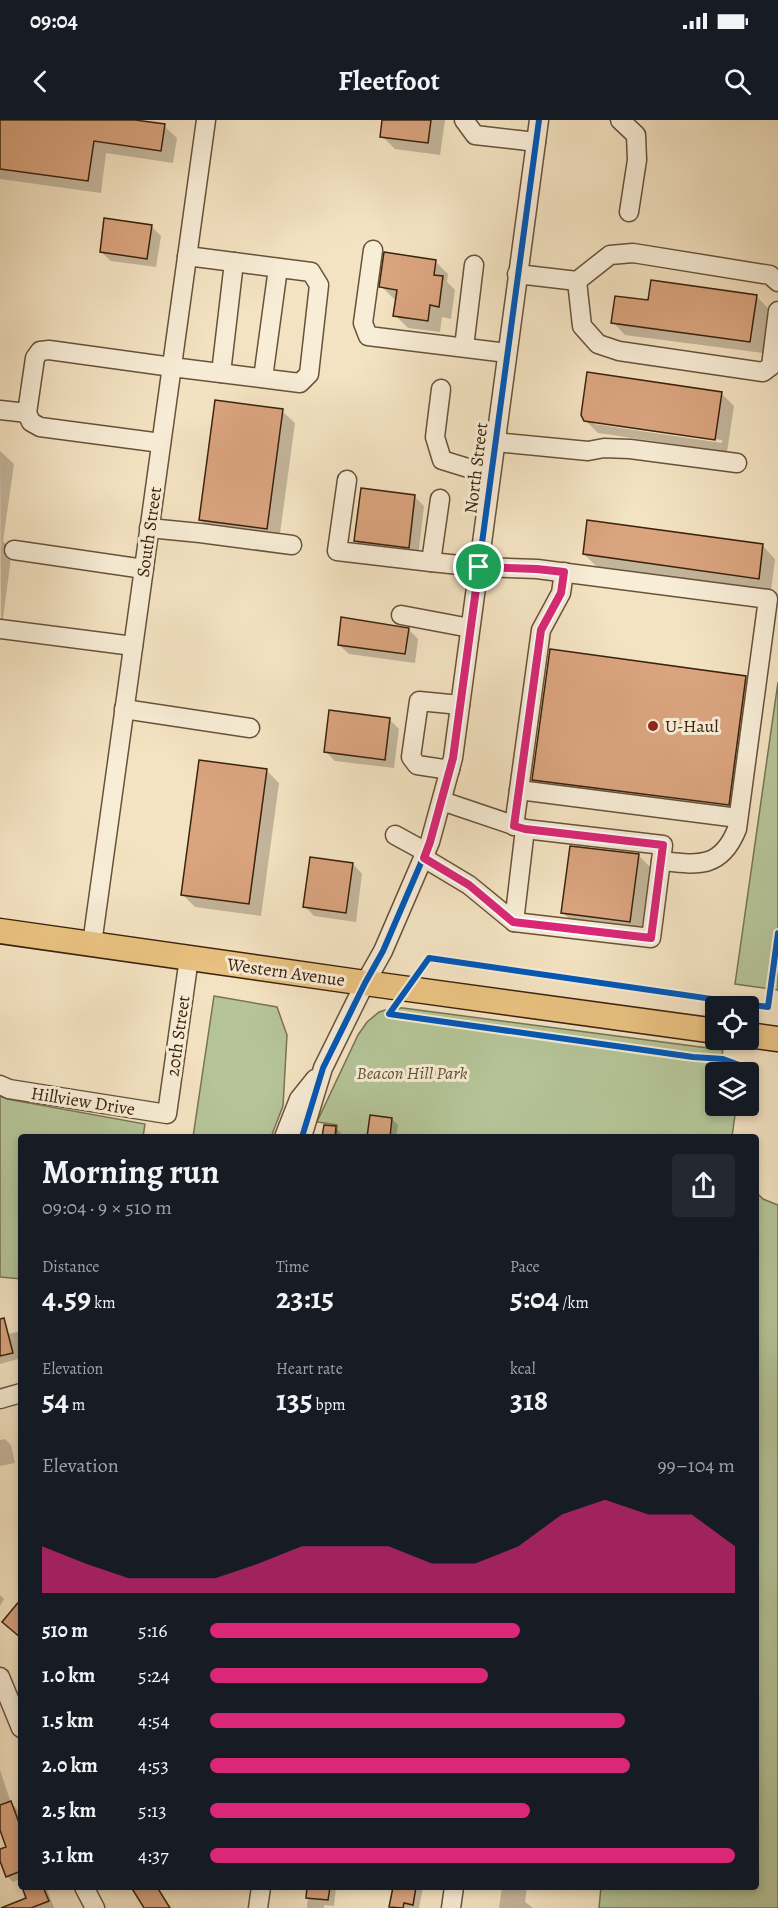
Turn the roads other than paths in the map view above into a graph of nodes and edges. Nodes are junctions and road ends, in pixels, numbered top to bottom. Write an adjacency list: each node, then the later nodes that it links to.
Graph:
1 (206, 120): 8 (street, South Street)
2 (464, 120): 5 (street)
3 (539, 120): 5 (street, North Street)
4 (620, 120): 6 (street)
5 (536, 142): 12 (street, North Street)
6 (629, 212)
7 (373, 250): 16 (street)
8 (187, 256): 9 (street); 18 (street, South Street)
9 (234, 262): 11 (street); 19 (street)
10 (474, 265): 16 (street)
11 (278, 268): 20 (street); 20 (street)
12 (517, 273): 13 (street); 17 (street, North Street)
13 (577, 281): 14 (street); 15 (street)
14 (778, 282)
15 (778, 311)
16 (464, 348): 17 (street)
17 (507, 353): 24 (street, North Street)
18 (172, 368): 19 (street); 23 (street); 25 (street, South Street)
19 (221, 373): 20 (street)
20 (263, 378)
21 (441, 389): 27 (street)
22 (0, 410): 23 (street)
23 (27, 413): 25 (street)
24 (495, 442): 26 (street); 27 (street, North Street)
25 (161, 443): 30 (street, South Street)
26 (737, 463)
27 (491, 471): 34 (street, North Street)
28 (346, 480): 33 (street)
29 (440, 499): 33 (street)
30 (149, 528): 31 (street); 35 (street, South Street)
31 (292, 545)
32 (14, 550): 35 (street)
33 (431, 562): 34 (street)
34 (479, 567): 36 (street); 38 (street, North Street)
35 (144, 568): 40 (street, South Street)
36 (564, 572): 45 (street); 47 (street)
37 (401, 615): 38 (street)
38 (470, 628): 41 (street, North Street)
39 (0, 629): 40 (street)
40 (133, 646): 42 (street, South Street)
41 (460, 705): 44 (street, North Street); 44 (street)
42 (124, 709): 43 (street); 54 (street, South Street)
43 (250, 728)
44 (450, 770): 46 (street, North Street)
45 (519, 790): 47 (street); 48 (street)
46 (442, 801): 48 (street); 50 (street, North Street)
47 (738, 819): 51 (street)
48 (520, 827): 51 (street); 52 (street)
49 (395, 835): 50 (street)
50 (425, 855): 52 (street); 56 (street, North Street)
51 (661, 861): 52 (street)
52 (513, 922)
53 (0, 931): 54 (main road, Western Avenue)
54 (92, 944): 55 (main road, Western Avenue)
55 (189, 958): 56 (main road, Western Avenue); 62 (street, 20th Street)
56 (365, 983): 57 (main road, Western Avenue); 60 (street, North Street)
57 (705, 1029)
58 (759, 1036): 59 (main road)
59 (778, 1039)
60 (323, 1068): 63 (street); 64 (street)
61 (0, 1085): 62 (street, Hillview Drive)
62 (167, 1114)
63 (285, 1134)
64 (304, 1134)
65 (18, 1394): 66 (street)
66 (0, 1399)
67 (0, 1677): 68 (street)
68 (18, 1721)
69 (86, 1890): 72 (street)
70 (261, 1890): 73 (street)
71 (454, 1890): 74 (street)
72 (95, 1908)
73 (258, 1908)
74 (451, 1908)

